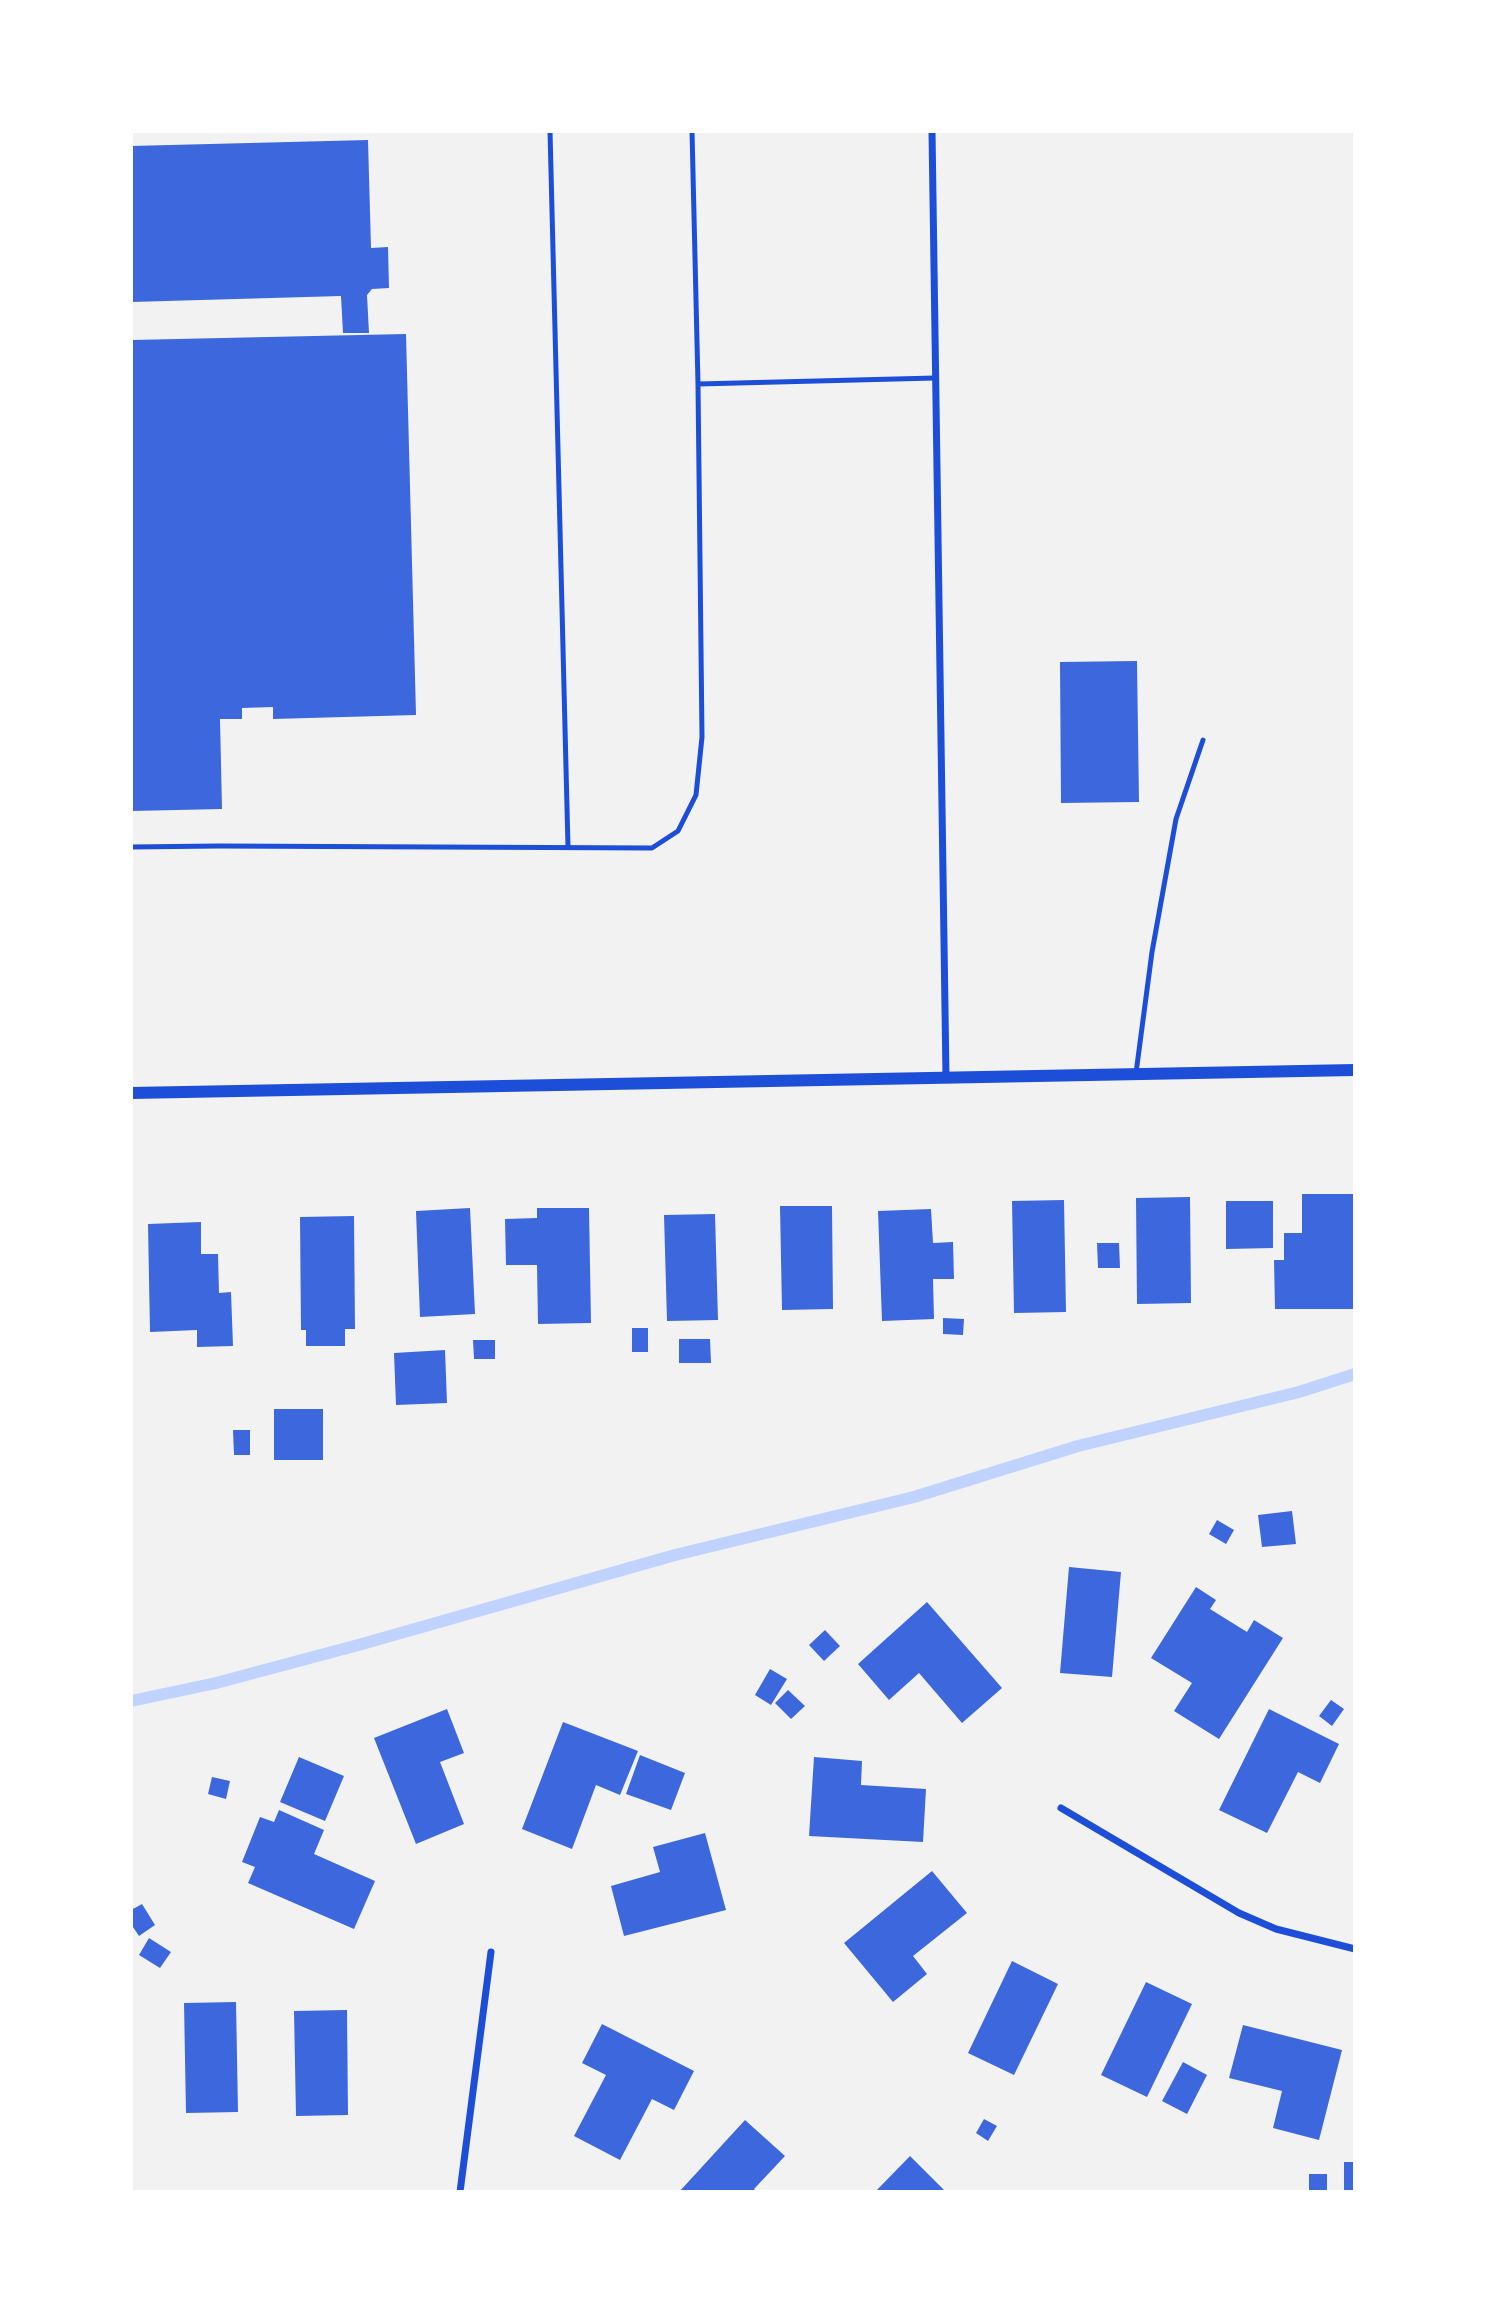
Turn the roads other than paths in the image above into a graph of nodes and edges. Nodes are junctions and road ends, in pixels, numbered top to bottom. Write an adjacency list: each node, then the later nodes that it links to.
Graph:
1 (550, 131): 7 (lane)
2 (692, 131): 5 (lane)
3 (932, 131): 4 (street)
4 (935, 377): 5 (lane); 11 (street)
5 (698, 384): 7 (lane)
6 (1203, 740): 10 (lane)
7 (568, 847): 8 (lane)
8 (131, 848)
9 (1355, 1070): 10 (street)
10 (1136, 1073): 11 (street)
11 (946, 1076): 12 (street)
12 (131, 1093)
13 (1062, 1808): 14 (street)
14 (1355, 1949)
15 (491, 1952): 16 (street)
16 (460, 2192)

